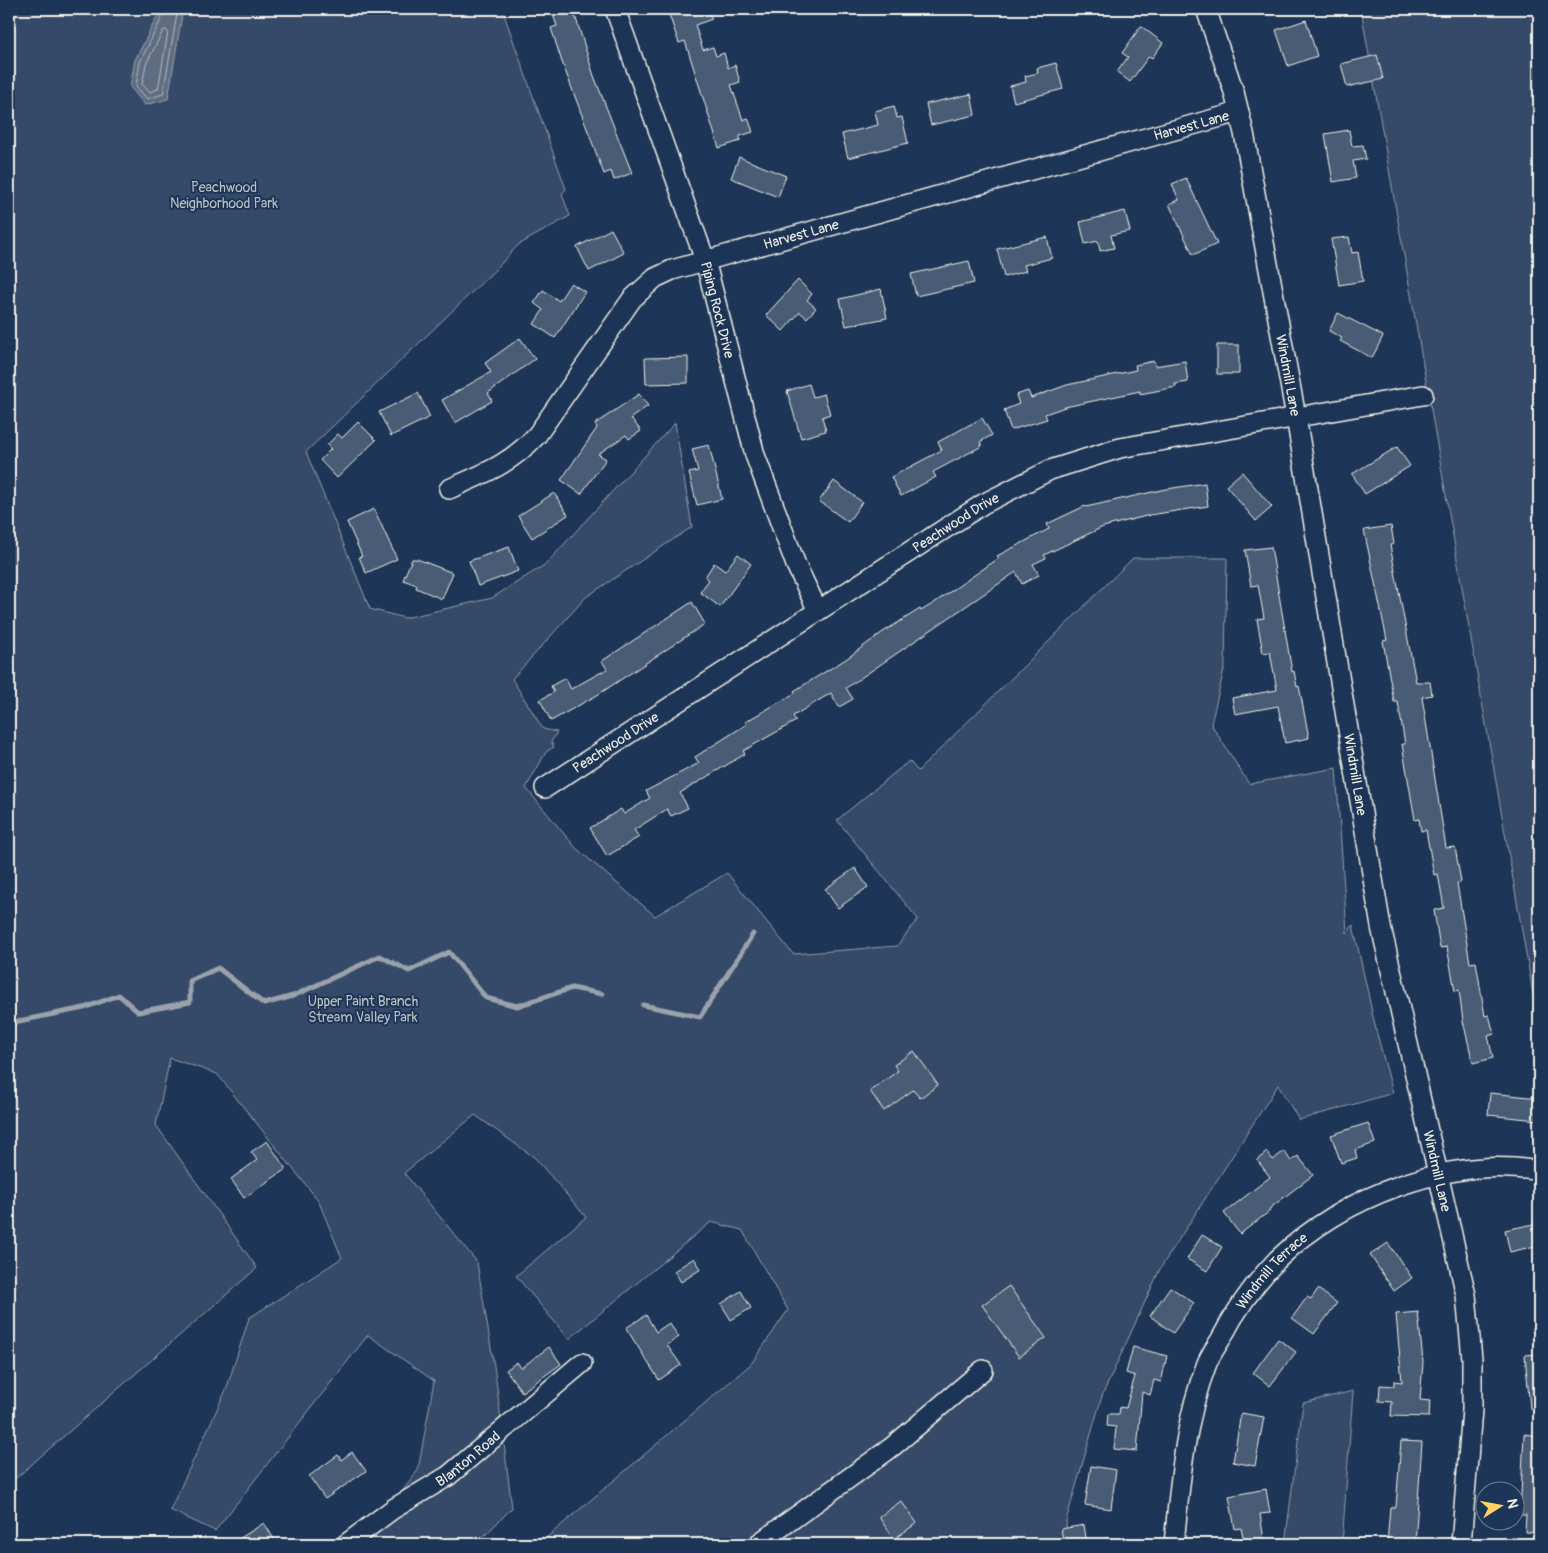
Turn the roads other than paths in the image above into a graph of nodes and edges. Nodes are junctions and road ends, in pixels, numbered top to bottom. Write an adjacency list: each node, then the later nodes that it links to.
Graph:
1 (616, 9): 4 (street, Piping Rock Drive)
2 (1206, 9): 3 (street, Windmill Lane)
3 (1239, 112): 4 (street, Harvest Lane); 6 (street, Windmill Lane)
4 (705, 260): 7 (street, Harvest Lane); 8 (street, Piping Rock Drive)
5 (1423, 395): 6 (street, Peachwood Drive)
6 (1296, 417): 8 (street, Peachwood Drive); 11 (street, Windmill Lane)
7 (449, 489)
8 (818, 611): 9 (street, Peachwood Drive)
9 (545, 788)
10 (1539, 1171): 11 (street, Windmill Terrace)
11 (1438, 1173): 16 (street, Windmill Terrace); 17 (street, Windmill Lane)
12 (582, 1363): 14 (street, Blanton Road)
13 (983, 1370): 15 (street)
14 (346, 1544)
15 (758, 1544)
16 (1174, 1544)
17 (1461, 1544)

